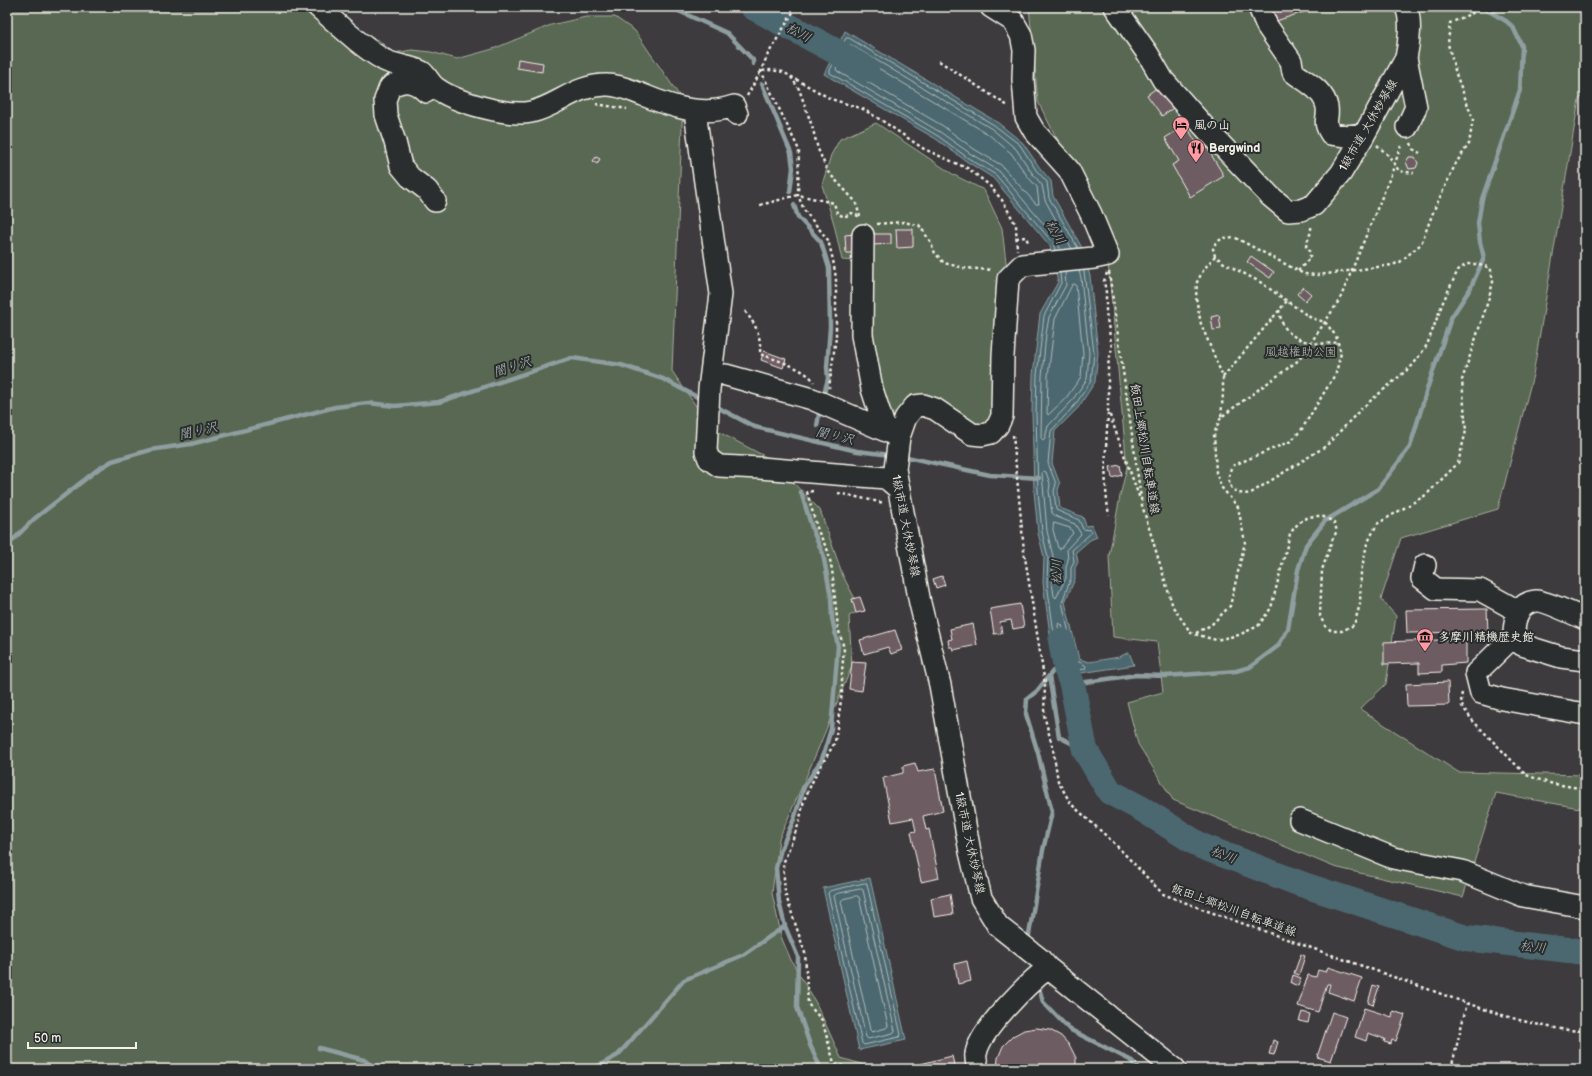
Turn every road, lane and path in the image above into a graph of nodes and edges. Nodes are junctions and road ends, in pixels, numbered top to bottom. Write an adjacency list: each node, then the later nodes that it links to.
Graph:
1 (318, 7): 12 (street)
2 (796, 7): 10 (path)
3 (991, 7): 17 (street)
4 (1115, 7): 25 (street)
5 (1259, 7): 19 (street)
6 (1406, 7): 8 (street, 1級市道 大休妙琴線)
7 (1486, 7): 34 (path)
8 (1406, 58): 18 (street); 19 (street, 1級市道 大休妙琴線)
9 (939, 61): 17 (path)
10 (761, 71): 11 (path); 16 (path); 22 (path)
11 (790, 76): 26 (path); 27 (path)
12 (452, 97): 15 (street); 23 (street)
13 (594, 104): 14 (path)
14 (633, 109)
15 (698, 111): 16 (street); 49 (street)
16 (737, 114)
17 (1026, 117): 31 (street)
18 (1407, 127): 20 (path)
19 (1363, 136): 20 (path); 25 (street, 1級市道 大休妙琴線)
20 (1395, 165): 21 (path); 34 (path)
21 (1414, 173)
22 (798, 195): 24 (path); 26 (path); 44 (path)
23 (435, 201)
24 (760, 205)
25 (1301, 210): 33 (path)
26 (862, 225): 32 (path); 47 (street)
27 (1016, 238): 28 (path); 30 (path)
28 (1028, 242)
29 (1215, 256): 33 (path); 35 (path); 43 (path)
30 (1020, 258): 31 (street); 47 (street, 1級市道 大休妙琴線)
31 (1102, 264): 45 (path); 52 (path, 飯田上郷松川自転車道線)
32 (994, 270)
33 (1298, 271): 34 (path)
34 (1352, 271): 38 (path)
35 (1287, 301): 36 (path); 38 (path)
36 (1279, 310): 40 (path); 43 (path)
37 (745, 311): 41 (path)
38 (1325, 322): 39 (path, 飯田上郷松川自転車道線); 40 (path)
39 (1338, 342): 40 (path); 58 (path, 飯田上郷松川自転車道線)
40 (1311, 343): 46 (path)
41 (801, 372)
42 (726, 375): 44 (street)
43 (1223, 377): 46 (path)
44 (826, 405): 47 (street)
45 (1108, 410): 52 (path); 54 (path)
46 (1221, 417): 58 (path)
47 (894, 438): 49 (street, 1級市道 大休妙琴線)
48 (1015, 472): 67 (path, 飯田上郷松川自転車道線)
49 (897, 479): 53 (street, 1級市道 大休妙琴線)
50 (818, 489): 70 (path)
51 (832, 492): 53 (path)
52 (1142, 505): 58 (path, 飯田上郷松川自転車道線)
53 (903, 510): 66 (street, 1級市道 大休妙琴線)
54 (1109, 515)
55 (1425, 566): 56 (street)
56 (1518, 611): 57 (street); 59 (street)
57 (1585, 619)
58 (1196, 634)
59 (1514, 636): 60 (street); 61 (street)
60 (1585, 660)
61 (1476, 673): 62 (street); 63 (path)
62 (1585, 714)
63 (1585, 789)
64 (1300, 820): 65 (street)
65 (1585, 907)
66 (1043, 967): 69 (street, 1級市道 大休妙琴線); 71 (street)
67 (1467, 1003): 68 (path, 飯田上郷松川自転車道線); 72 (path)
68 (1585, 1031)
69 (1167, 1067)
70 (851, 1069)
71 (978, 1069)
72 (1451, 1069)

